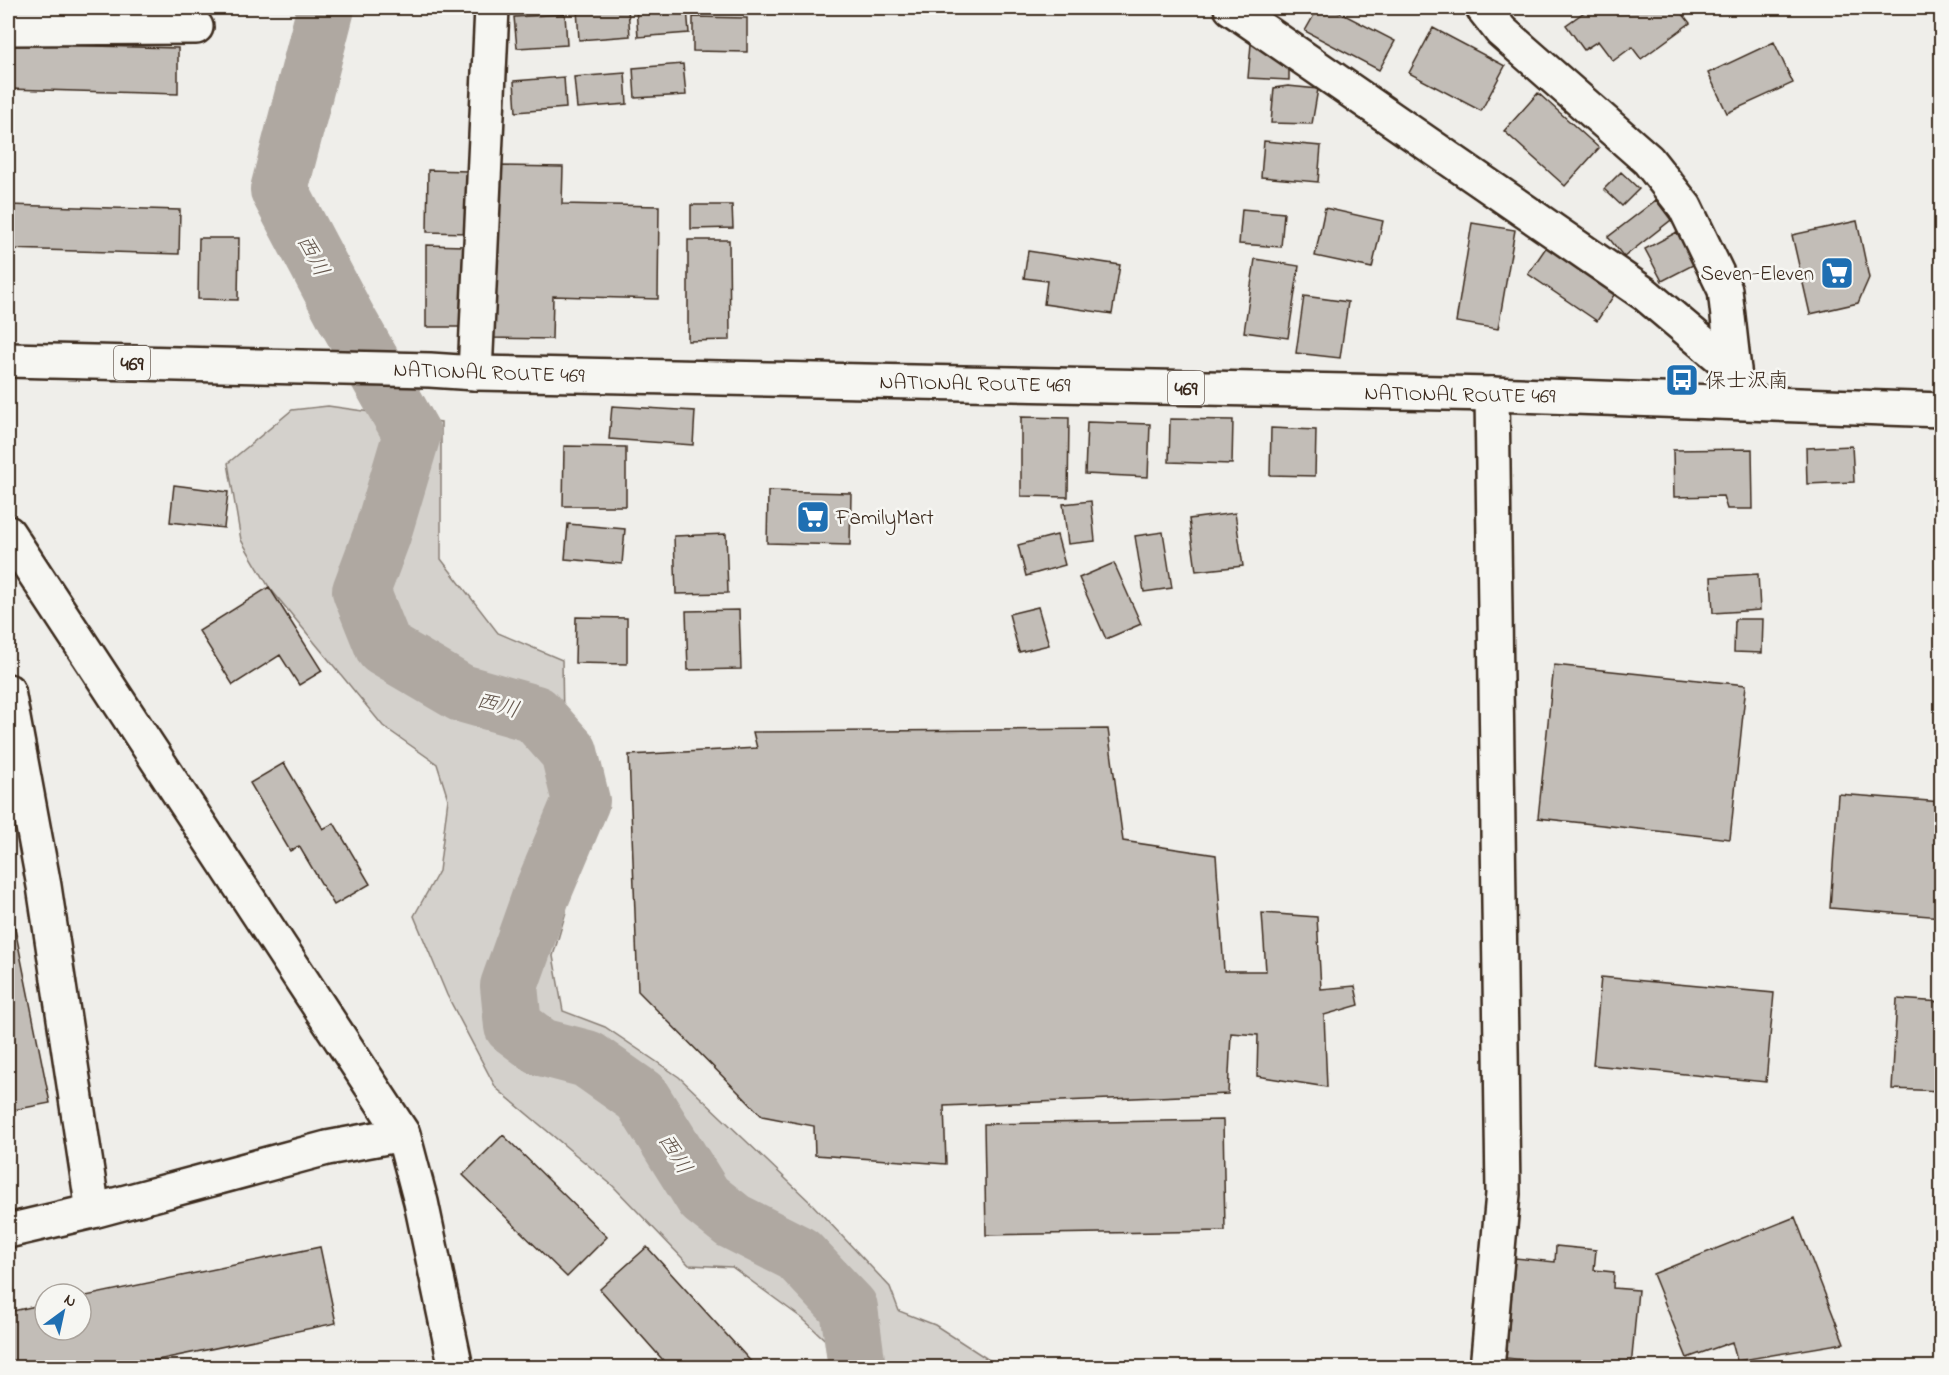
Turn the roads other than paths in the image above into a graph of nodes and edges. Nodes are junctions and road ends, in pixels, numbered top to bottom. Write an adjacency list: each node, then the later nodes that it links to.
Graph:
1 (492, 8): 8 (main road)
2 (1231, 8): 7 (main road)
3 (1483, 8): 7 (main road)
4 (196, 27): 5 (main road)
5 (8, 28)
6 (8, 360): 8 (main road, NATIONAL ROUTE 469 / 469)
7 (1734, 369): 10 (main road)
8 (475, 373): 9 (main road, NATIONAL ROUTE 469 / 469)
9 (1492, 394): 10 (main road, NATIONAL ROUTE 469 / 469); 18 (main road)
10 (1737, 402): 11 (main road, NATIONAL ROUTE 469 / 469)
11 (1941, 410)
12 (8, 533): 14 (main road)
13 (8, 691): 15 (main road)
14 (403, 1134): 15 (main road); 17 (main road)
15 (93, 1211): 16 (main road)
16 (8, 1231)
17 (456, 1368)
18 (1487, 1368)

